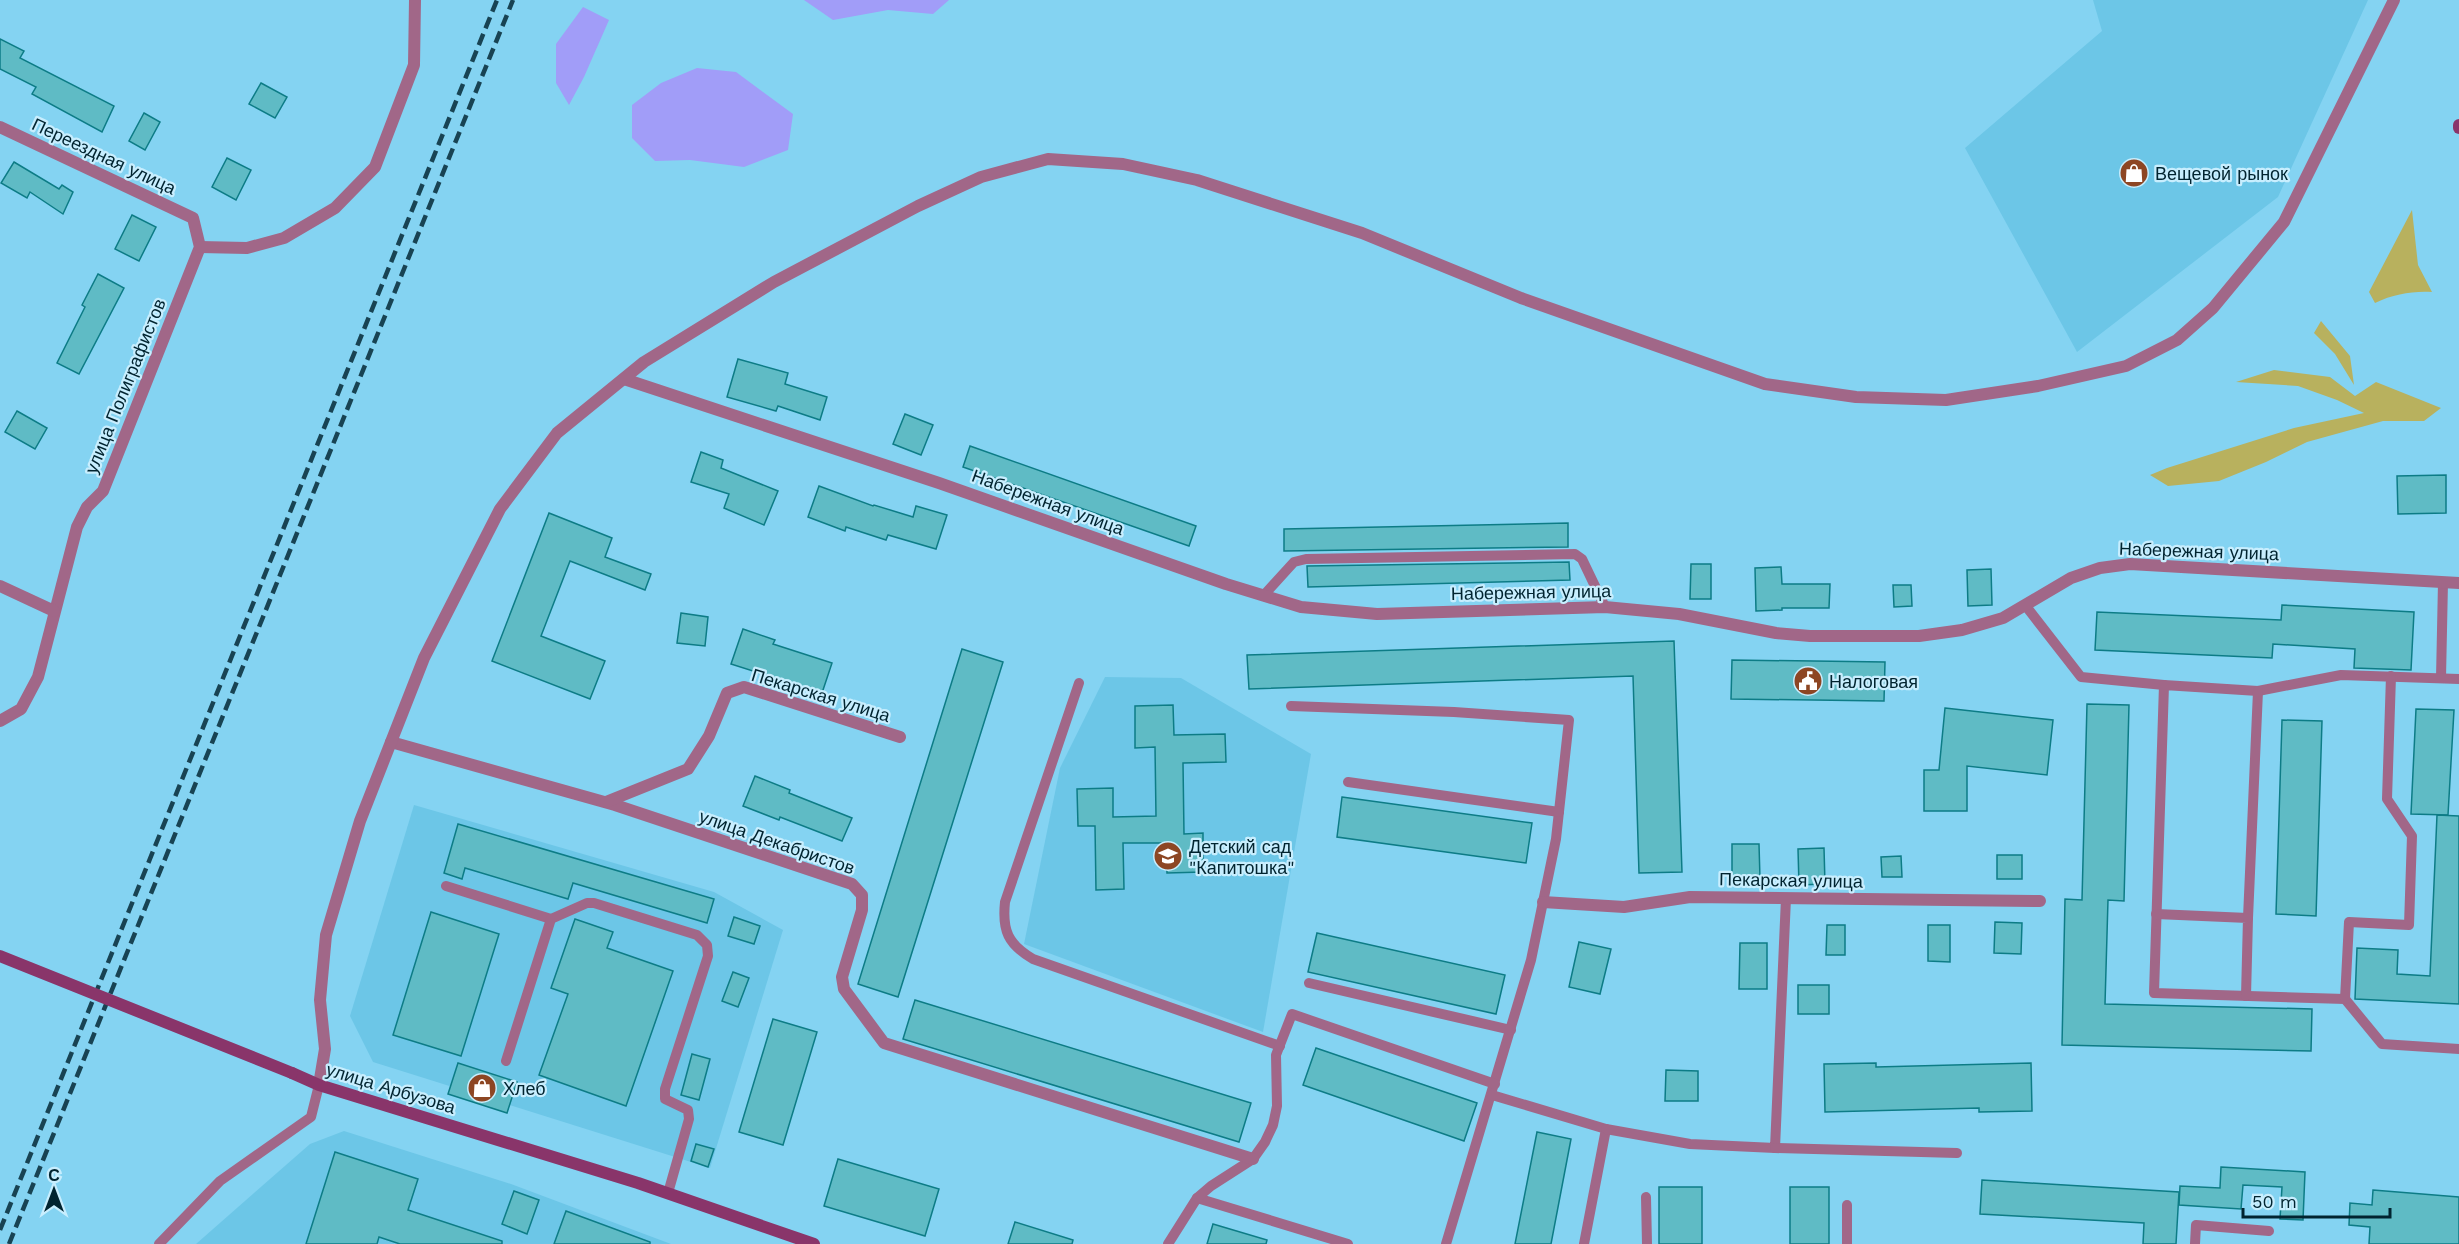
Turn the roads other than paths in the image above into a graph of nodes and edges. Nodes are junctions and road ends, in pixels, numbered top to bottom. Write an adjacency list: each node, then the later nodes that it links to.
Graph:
1 (415, 0): 4 (street)
2 (2394, 0): 5 (street)
3 (0, 127): 4 (street, Переездная улица)
4 (200, 247): 12 (street, улица Полиграфистов)
5 (624, 379): 9 (street, Набережная улица); 22 (street)
6 (2444, 582): 7 (street, Набережная улица); 10 (street, Набережная улица); 14 (lane)
7 (2459, 583)
8 (0, 586): 12 (street)
9 (1263, 596): 11 (street, Набережная улица); 11 (lane)
10 (2025, 605): 11 (street, Набережная улица); 17 (lane)
11 (1605, 607)
12 (54, 611): 20 (street, улица Полиграфистов)
13 (2391, 676): 14 (lane); 18 (lane); 36 (lane)
14 (2441, 678): 15 (lane)
15 (2459, 679)
16 (1079, 683): 38 (lane)
17 (2164, 685): 18 (lane); 30 (lane)
18 (2258, 690): 31 (lane)
19 (1291, 706): 25 (lane)
20 (0, 721)
21 (900, 737): 24 (street, Пекарская улица)
22 (391, 742): 24 (street, улица Декабристов); 41 (street)
23 (1348, 782): 25 (lane)
24 (606, 802): 46 (street, улица Декабристов)
25 (1559, 812): 29 (lane)
26 (446, 886): 32 (lane)
27 (1786, 898): 28 (street, Пекарская улица); 29 (street, Пекарская улица); 44 (lane)
28 (2040, 901)
29 (1543, 902): 37 (lane)
30 (2156, 914): 31 (lane); 35 (lane)
31 (2248, 918): 35 (lane)
32 (551, 919): 40 (lane); 47 (lane)
33 (0, 956): 41 (street, улица Арбузова, bridge)
34 (1309, 983): 37 (lane)
35 (2246, 996): 36 (lane)
36 (2345, 999): 39 (lane)
37 (1511, 1030): 42 (lane)
38 (1280, 1046): 42 (lane); 46 (lane)
39 (2459, 1049)
40 (506, 1061)
41 (319, 1085): 47 (street, улица Арбузова); 52 (lane)
42 (1493, 1089): 43 (lane); 56 (lane)
43 (1606, 1129): 44 (lane); 57 (lane)
44 (1775, 1148): 45 (lane)
45 (1957, 1153)
46 (1253, 1159): 49 (lane)
47 (668, 1193): 53 (street, улица Арбузова)
48 (1646, 1197): 58 (lane)
49 (1197, 1198): 54 (lane); 55 (lane)
50 (1847, 1205): 59 (lane)
51 (2269, 1231): 60 (lane)
52 (159, 1244)
53 (814, 1244)
54 (1168, 1244)
55 (1347, 1244)
56 (1446, 1244)
57 (1584, 1244)
58 (1647, 1244)
59 (1847, 1244)
60 (2195, 1244)

